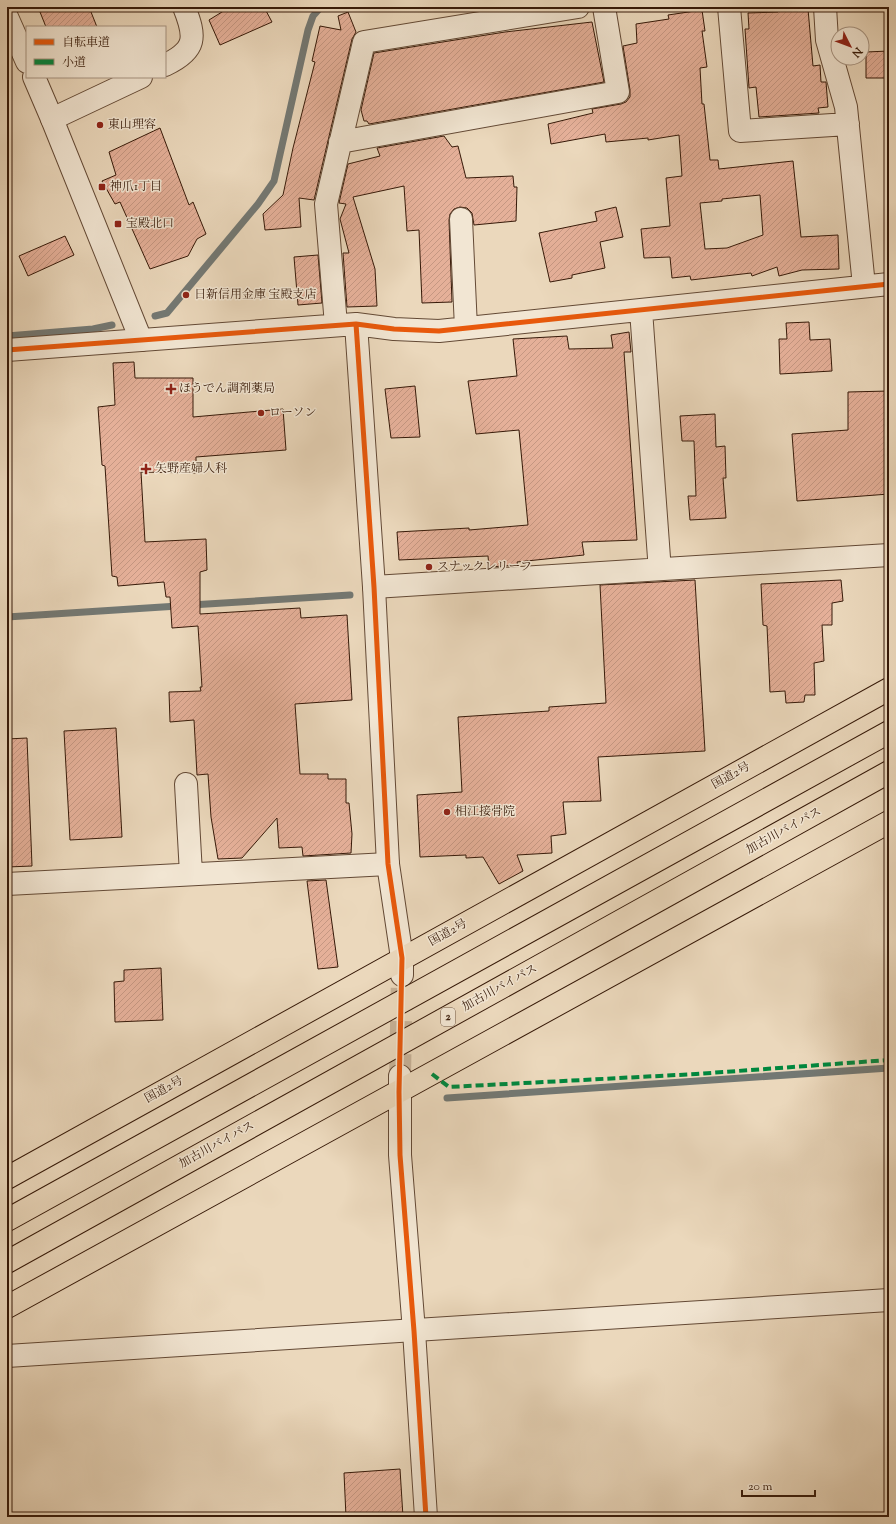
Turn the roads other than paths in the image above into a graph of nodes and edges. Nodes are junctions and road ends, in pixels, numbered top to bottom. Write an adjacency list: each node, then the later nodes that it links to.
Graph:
1 (184, 7): 8 (street)
2 (578, 7): 13 (street)
3 (604, 7): 13 (street)
4 (729, 7): 12 (street)
5 (825, 7): 12 (street)
6 (7, 17): 7 (street)
7 (26, 60)
8 (166, 65)
9 (34, 78): 11 (street)
10 (139, 78): 11 (street)
11 (52, 119): 20 (street)
12 (848, 124): 16 (street)
13 (340, 142): 18 (street)
14 (461, 219): 19 (street)
15 (889, 284): 16 (street)
16 (864, 286): 17 (street)
17 (642, 310): 19 (street); 23 (street)
18 (346, 324): 19 (street); 20 (street); 24 (street)
19 (466, 328)
20 (141, 340): 21 (street)
21 (7, 350)
22 (889, 555): 24 (street)
23 (659, 558)
24 (374, 587): 30 (street)
25 (889, 689): 33 (highway, 国道2号)
26 (889, 732): 36 (highway)
27 (889, 772): 37 (highway, 加古川バイパス / 2)
28 (186, 784): 31 (street)
29 (889, 822): 34 (highway)
30 (388, 864): 31 (street); 33 (street)
31 (191, 874): 32 (street)
32 (7, 884)
33 (402, 967): 35 (highway, 国道2号)
34 (400, 1084): 39 (highway); 40 (street)
35 (7, 1178)
36 (7, 1220)
37 (7, 1262)
38 (889, 1300): 40 (street)
39 (7, 1307)
40 (414, 1331): 41 (street); 42 (street)
41 (7, 1356)
42 (426, 1517)

